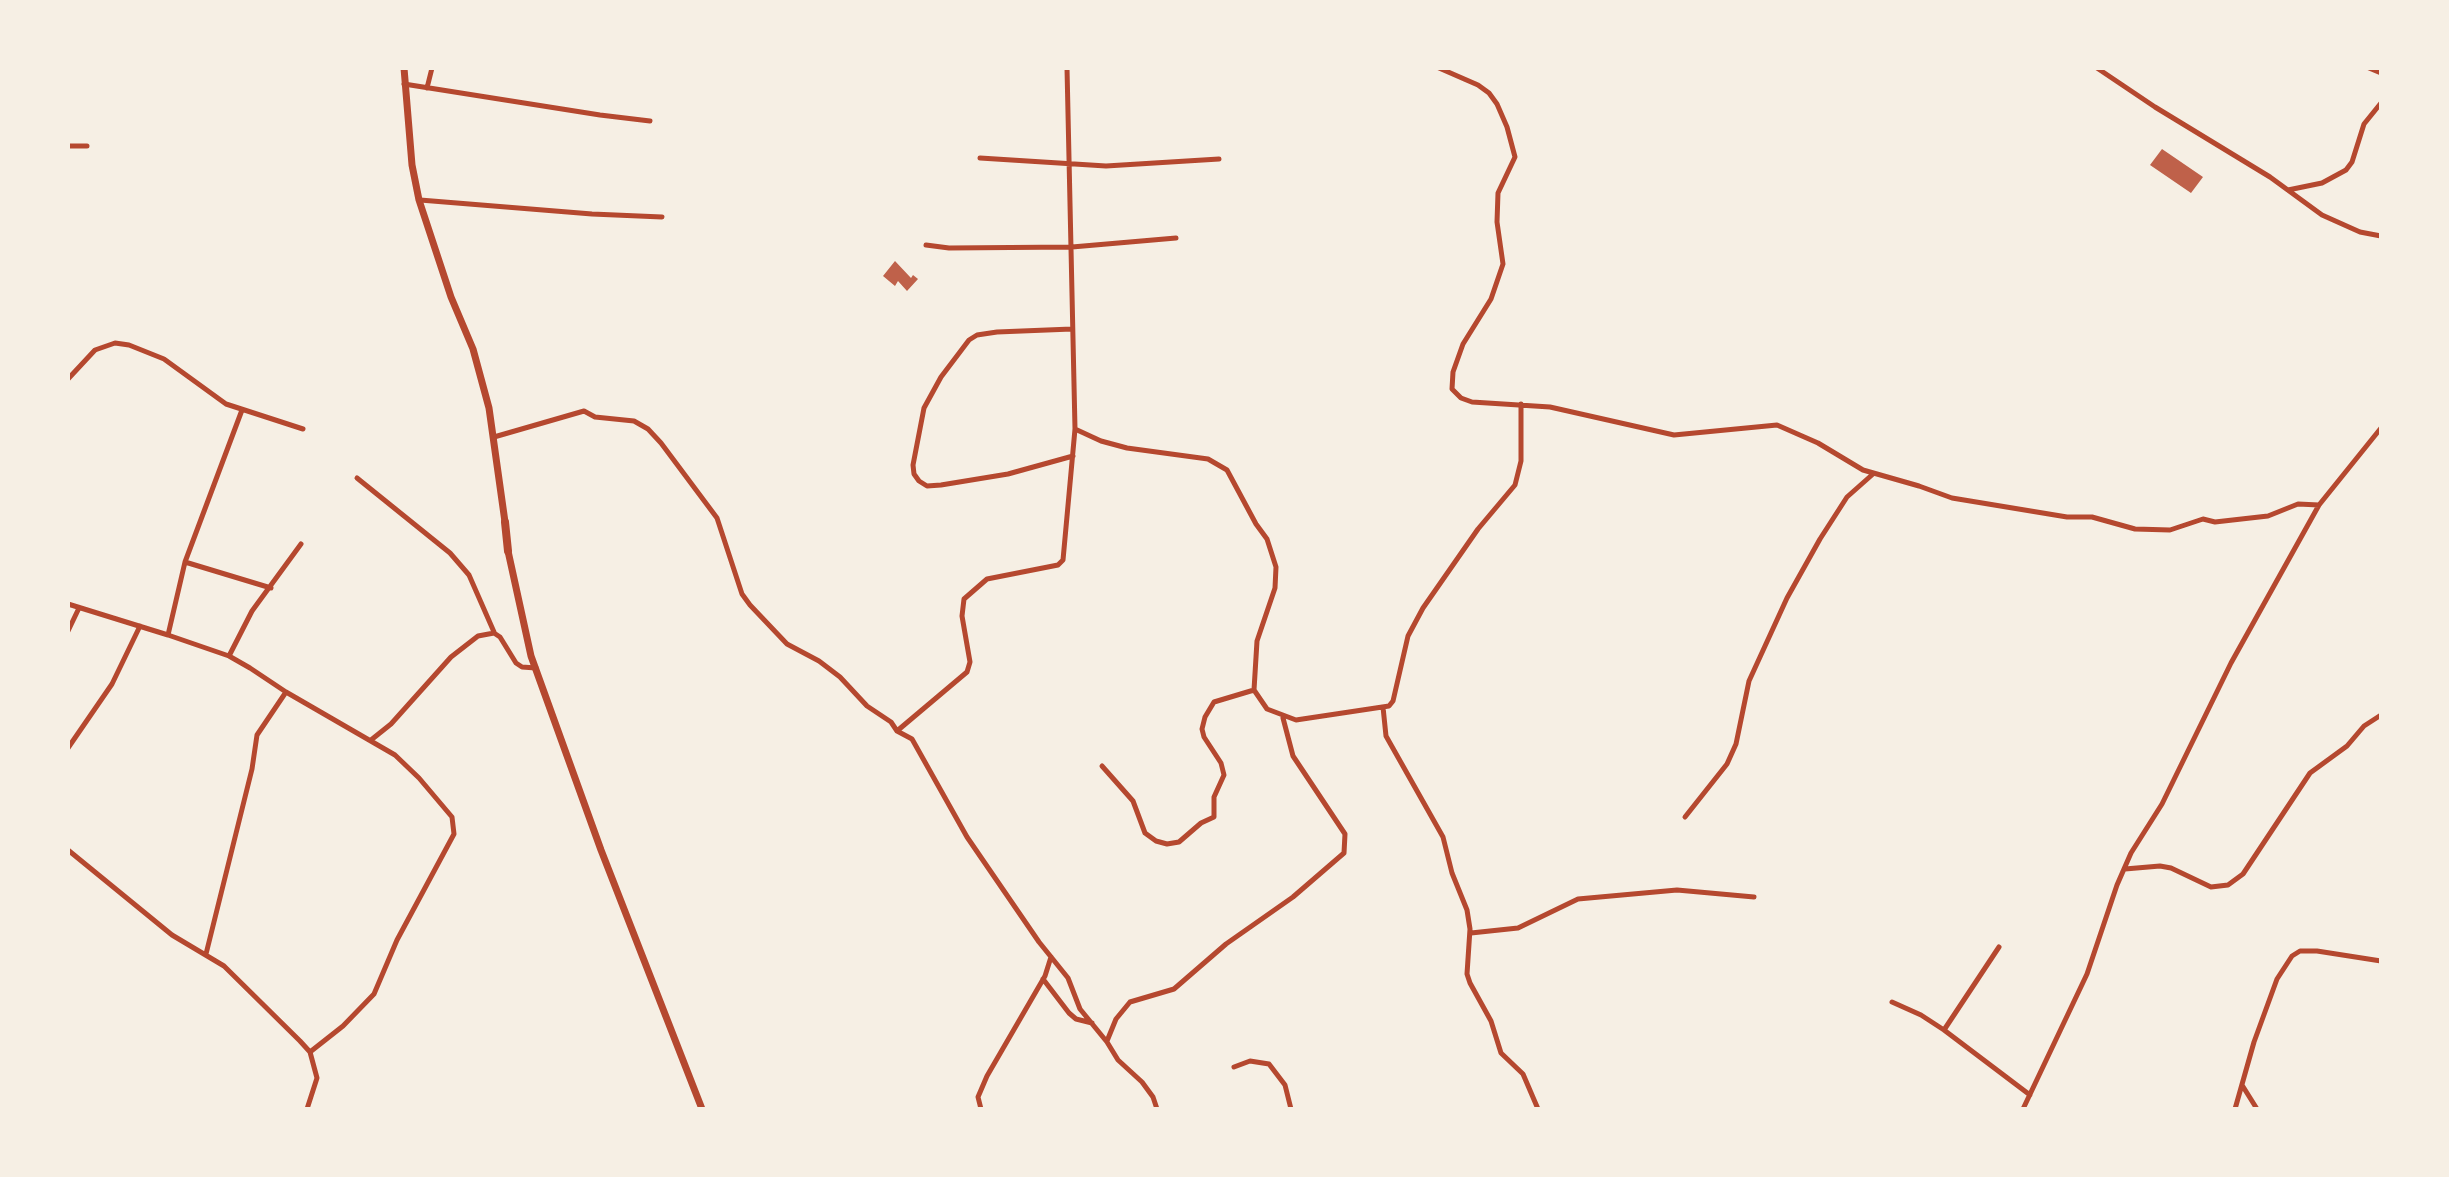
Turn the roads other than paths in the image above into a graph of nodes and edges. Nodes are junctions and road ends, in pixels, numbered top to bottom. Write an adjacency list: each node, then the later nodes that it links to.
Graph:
1 (404, 68): 8 (main road)
2 (432, 68): 9 (street)
3 (1067, 68): 16 (street)
4 (1439, 68): 26 (street)
5 (2097, 68): 17 (street)
6 (2369, 68): 7 (street)
7 (2381, 73)
8 (404, 84): 9 (street); 18 (main road)
9 (427, 88): 11 (street)
10 (2381, 103): 17 (street)
11 (650, 121)
12 (68, 146): 13 (street)
13 (87, 146)
14 (980, 158): 16 (street)
15 (1219, 159): 16 (street)
16 (1068, 163): 23 (street)
17 (2287, 190): 20 (street)
18 (419, 200): 19 (street); 31 (main road)
19 (662, 217)
20 (2381, 236)
21 (1176, 238): 23 (street)
22 (926, 245): 23 (street)
23 (1072, 247): 24 (street)
24 (1072, 329): 30 (street); 32 (street)
25 (68, 379): 27 (street)
26 (1521, 404): 33 (street); 51 (street)
27 (242, 410): 29 (street); 39 (street)
28 (2381, 428): 35 (street)
29 (303, 429)
30 (1075, 429): 32 (street); 49 (street)
31 (494, 437): 36 (main road); 54 (street)
32 (1073, 456): 54 (street)
33 (1874, 474): 35 (street); 58 (street)
34 (357, 478): 45 (street)
35 (2319, 505): 60 (street)
36 (505, 522): 38 (main road)
37 (301, 544): 40 (street)
38 (508, 551): 48 (main road)
39 (185, 562): 40 (street); 46 (street)
40 (271, 588): 47 (street)
41 (68, 604): 42 (street)
42 (79, 608): 43 (street); 44 (street)
43 (140, 626): 46 (street); 56 (street)
44 (68, 631)
45 (494, 633): 48 (street); 55 (street)
46 (168, 635): 47 (street)
47 (229, 656): 50 (street)
48 (536, 668): 77 (main road)
49 (1254, 690): 53 (street); 57 (street)
50 (286, 692): 55 (street); 64 (street)
51 (1383, 707): 53 (street); 62 (street)
52 (2381, 715): 60 (street)
53 (1283, 718): 71 (street)
54 (897, 731): 65 (street)
55 (371, 740): 72 (street)
56 (68, 748)
57 (1102, 766)
58 (1685, 817)
59 (68, 850): 64 (street)
60 (2124, 869): 75 (street)
61 (1754, 897): 62 (street)
62 (1470, 933): 81 (street)
63 (1999, 947): 70 (street)
64 (206, 954): 72 (street)
65 (1051, 957): 67 (street); 69 (street)
66 (2381, 961): 74 (street)
67 (1043, 979): 69 (street); 78 (street)
68 (1892, 1002): 70 (street)
69 (1093, 1024): 71 (street)
70 (1944, 1030): 75 (street)
71 (1107, 1042): 79 (street)
72 (310, 1052): 76 (street)
73 (1234, 1067): 80 (street)
74 (2242, 1084): 83 (street); 84 (street)
75 (2030, 1095): 82 (street)
76 (307, 1109)
77 (702, 1109)
78 (981, 1109)
79 (1157, 1109)
80 (1291, 1109)
81 (1538, 1109)
82 (2023, 1109)
83 (2235, 1109)
84 (2257, 1109)

